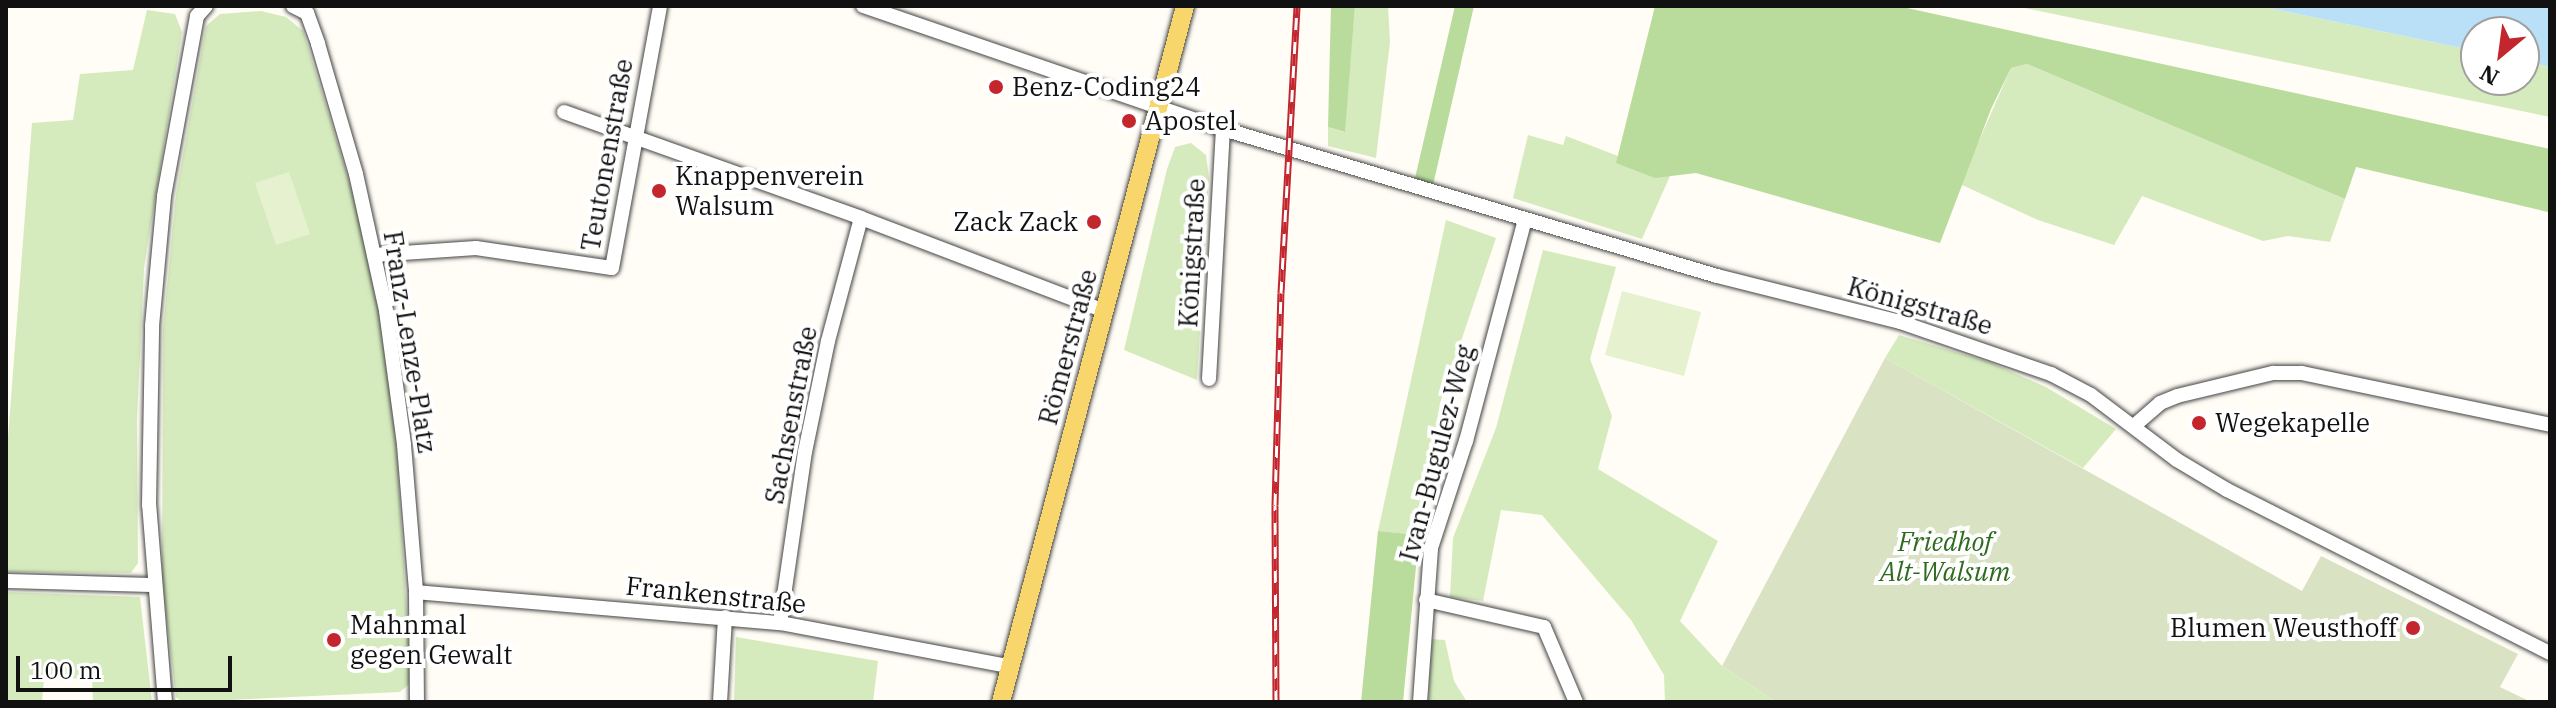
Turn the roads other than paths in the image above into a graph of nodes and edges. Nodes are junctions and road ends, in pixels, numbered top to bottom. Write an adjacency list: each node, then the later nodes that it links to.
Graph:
1 (293, 6): 12 (street, Franz-Lenze-Platz)
2 (660, 6): 9 (street, Teutonenstraße)
3 (863, 6): 6 (street, Königstraße)
4 (1185, 6): 6 (main road, Römerstraße)
5 (198, 8): 18 (street)
6 (1157, 106): 8 (street, Königstraße); 13 (main road, Römerstraße)
7 (564, 112): 9 (street)
8 (1223, 129): 11 (street, Königstraße); 14 (street, Königstraße)
9 (635, 137): 10 (street); 12 (street, Teutonenstraße)
10 (861, 218): 13 (street); 22 (street, Sachsenstraße)
11 (1525, 220): 15 (street, Königstraße); 20 (street, Ivan-Bugulez-Weg)
12 (374, 255): 19 (street, Franz-Lenze-Platz)
13 (1104, 311): 24 (main road, Römerstraße)
14 (1209, 379)
15 (2135, 425): 16 (street); 23 (street, Königstraße)
16 (2550, 425)
17 (6, 581): 18 (street)
18 (153, 585): 25 (street)
19 (416, 592): 21 (street, Frankenstraße); 26 (street, Franz-Lenze-Platz)
20 (1426, 600): 29 (street, Ivan-Bugulez-Weg); 30 (street)
21 (725, 617): 22 (street, Frankenstraße); 27 (street)
22 (780, 623): 24 (street, Frankenstraße)
23 (2550, 653)
24 (1008, 666): 28 (main road, Römerstraße)
25 (165, 702)
26 (417, 702)
27 (720, 702)
28 (1001, 702)
29 (1420, 702)
30 (1576, 702)

